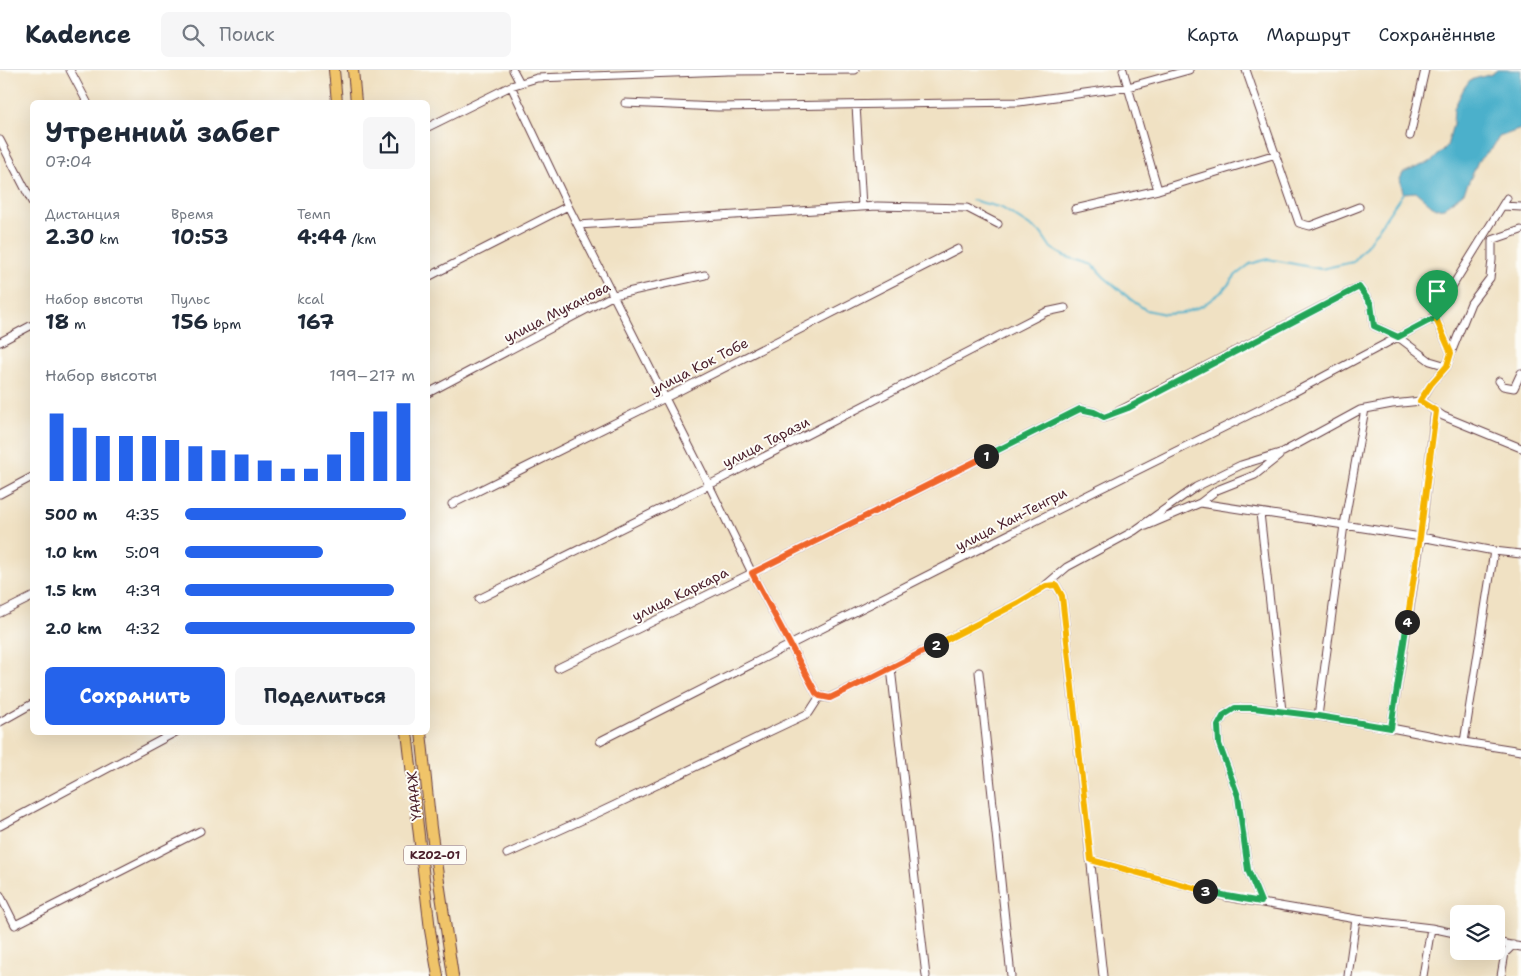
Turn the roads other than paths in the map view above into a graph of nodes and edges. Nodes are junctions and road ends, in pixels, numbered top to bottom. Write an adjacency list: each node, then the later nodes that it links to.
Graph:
1 (70, 70): 17 (street)
2 (334, 70): 18 (highway)
3 (353, 70): 19 (highway)
4 (514, 70): 14 (street)
5 (728, 70): 6 (street); 12 (street)
6 (828, 70): 7 (street)
7 (855, 70)
8 (1123, 70): 16 (street)
9 (1189, 70): 16 (street)
10 (1246, 70): 25 (street)
11 (1425, 70): 23 (street)
12 (637, 72): 13 (street)
13 (536, 74): 14 (street)
14 (520, 83): 15 (street)
15 (511, 86): 22 (street); 29 (street)
16 (1128, 87): 21 (street); 26 (street)
17 (86, 100)
18 (337, 100)
19 (356, 100)
20 (625, 103): 21 (street)
21 (856, 105): 31 (street)
22 (430, 126)
23 (1410, 136)
24 (0, 140): 27 (street)
25 (1276, 154): 26 (street); 32 (street)
26 (1158, 190): 34 (street)
27 (30, 198)
28 (1507, 198): 30 (street)
29 (568, 206): 36 (street); 40 (street)
30 (1503, 206): 33 (street); 43 (street)
31 (862, 207): 35 (street); 36 (street)
32 (1359, 207)
33 (1521, 207)
34 (1075, 209)
35 (998, 224)
36 (578, 225): 41 (street)
37 (1521, 230): 47 (street)
38 (958, 249): 52 (street, улица Кок Тобе)
39 (705, 275): 41 (street, улица Муканова)
40 (430, 276)
41 (614, 295): 51 (street, улица Муканова); 52 (street)
42 (1065, 308): 59 (street, улица Тарази)
43 (1432, 319): 45 (street, улица Хан-Тенгри); 47 (street)
44 (30, 326): 46 (street)
45 (1398, 337): 48 (street); 69 (street, улица Каркара); 74 (street, улица Хан-Тенгри)
46 (0, 342)
47 (1451, 353): 48 (street)
48 (1447, 366): 53 (street)
49 (1521, 372): 50 (street)
50 (1499, 381)
51 (430, 392)
52 (666, 398): 59 (street); 61 (street, улица Кок Тобе)
53 (1420, 401): 54 (street); 55 (street)
54 (1365, 409): 57 (street); 64 (street)
55 (1436, 411): 56 (street); 66 (street)
56 (1521, 448)
57 (1283, 452): 62 (street); 65 (street)
58 (30, 478): 60 (street)
59 (709, 485): 69 (street); 72 (street, улица Тарази)
60 (0, 494)
61 (452, 504)
62 (1200, 504): 63 (street); 65 (street)
63 (1260, 512): 64 (street); 80 (street)
64 (1344, 525): 66 (street); 81 (street)
65 (1134, 531): 70 (street)
66 (1420, 537): 67 (street); 83 (street)
67 (1494, 551): 68 (street); 88 (street)
68 (1521, 554)
69 (752, 573): 74 (street); 75 (street, улица Каркара)
70 (1046, 586): 76 (street); 93 (street)
71 (30, 598): 73 (street)
72 (479, 599)
73 (0, 613)
74 (790, 645): 78 (street); 87 (street, улица Хан-Тенгри)
75 (558, 668)
76 (891, 668): 78 (street); 105 (street)
77 (979, 672): 106 (street)
78 (820, 696): 92 (street)
79 (30, 705): 82 (street)
80 (1282, 711): 81 (street); 95 (street)
81 (1318, 716): 83 (street)
82 (0, 722)
83 (1391, 728): 88 (street)
84 (170, 735): 90 (street)
85 (407, 735): 103 (highway, ҮАААЖ / KZ02-01)
86 (421, 735): 104 (highway, ҮАААЖ / KZ02-01)
87 (600, 741)
88 (1464, 742): 89 (street)
89 (1521, 751)
90 (0, 826)
91 (200, 831): 96 (street)
92 (507, 854)
93 (1091, 860): 95 (street); 107 (street)
94 (0, 895): 96 (street)
95 (1261, 902): 97 (street)
96 (3, 908)
97 (1356, 919): 98 (street); 108 (street)
98 (1430, 928): 99 (street); 109 (street)
99 (1450, 932)
100 (1505, 944): 101 (street)
101 (1513, 945): 102 (street); 110 (street)
102 (1521, 947)
103 (438, 976)
104 (453, 976)
105 (926, 976)
106 (1011, 976)
107 (1103, 976)
108 (1348, 976)
109 (1424, 976)
110 (1501, 976)

